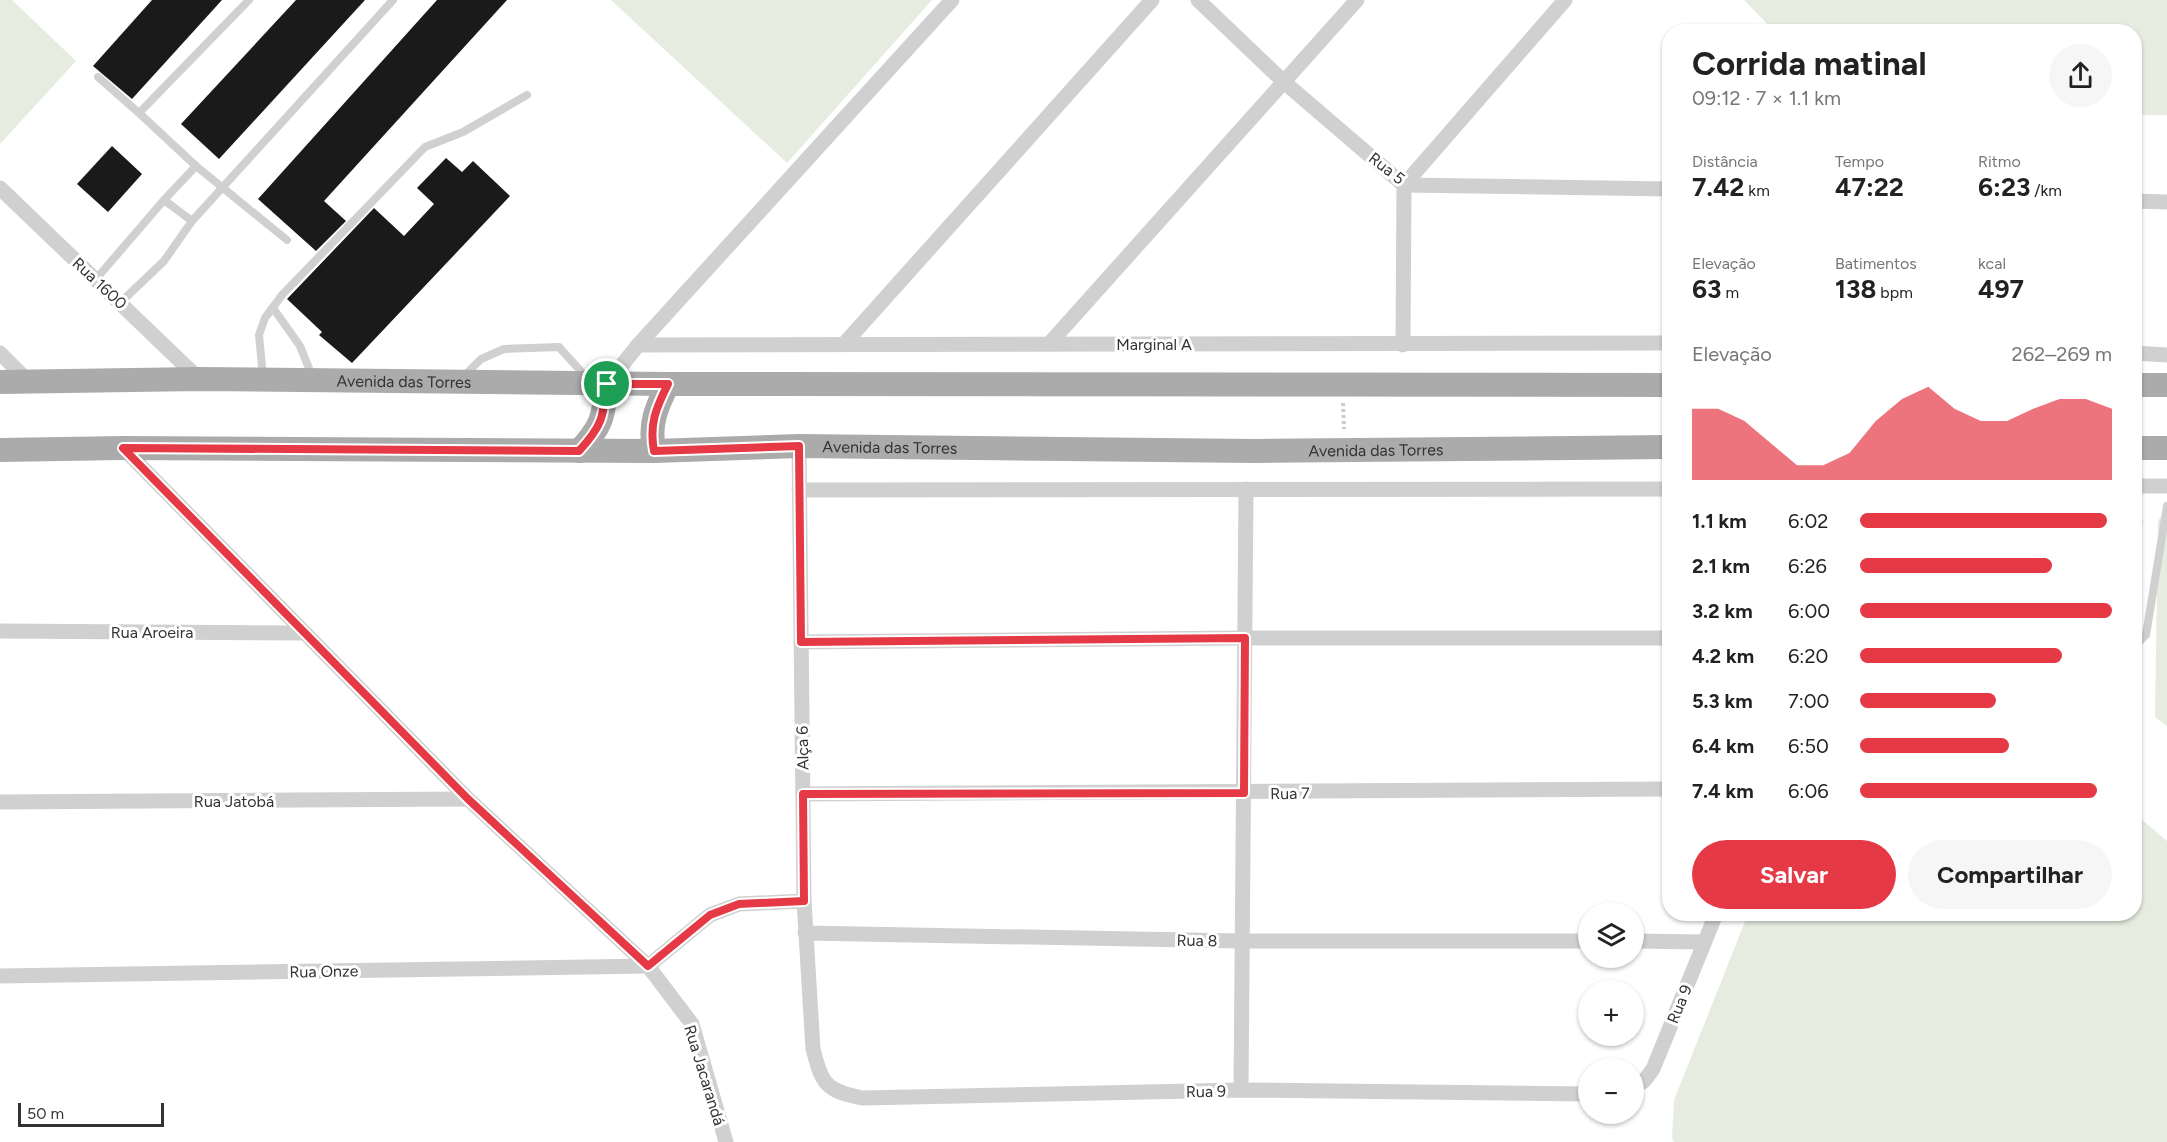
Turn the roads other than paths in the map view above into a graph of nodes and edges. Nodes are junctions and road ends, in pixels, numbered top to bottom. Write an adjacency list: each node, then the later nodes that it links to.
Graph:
1 (249, 0): 11 (lane)
2 (393, 0): 14 (lane)
3 (952, 0): 28 (street)
4 (1152, 0): 26 (street)
5 (1198, 0): 9 (street, Rua 5)
6 (1357, 0): 9 (street)
7 (1565, 0): 13 (street)
8 (98, 77): 11 (lane)
9 (1284, 82): 13 (street, Rua 5); 27 (street)
10 (527, 94): 24 (lane)
11 (139, 113): 12 (lane)
12 (196, 166): 14 (lane); 17 (lane)
13 (1404, 184): 16 (street, Rua 5); 29 (street)
14 (222, 187): 20 (lane); 21 (lane)
15 (0, 188): 22 (street, Rua 1600)
16 (1662, 189)
17 (164, 200): 20 (lane); 22 (lane)
18 (2142, 201): 19 (street)
19 (2167, 202)
20 (192, 221): 23 (lane)
21 (286, 240)
22 (96, 279): 23 (street, Rua 1600)
23 (121, 302): 33 (street, Rua 1600)
24 (273, 308): 34 (lane); 35 (lane)
25 (1662, 343): 29 (street, Marginal A)
26 (844, 344): 27 (street, Marginal A); 28 (street, Marginal A)
27 (1049, 344): 29 (street, Marginal A)
28 (638, 345): 39 (street)
29 (1403, 345)
30 (0, 353): 37 (street)
31 (2142, 353): 32 (street)
32 (2167, 355)
33 (199, 379): 34 (main road, Avenida das Torres); 37 (main road, Avenida das Torres)
34 (263, 379): 35 (main road, Avenida das Torres)
35 (313, 380): 38 (main road, Avenida das Torres)
36 (0, 382): 37 (main road, Avenida das Torres)
37 (29, 382)
38 (459, 382): 39 (main road, Avenida das Torres); 39 (lane)
39 (599, 383): 40 (main road, Avenida das Torres); 50 (main road)
40 (668, 384): 41 (main road, Avenida das Torres); 51 (main road)
41 (1662, 385)
42 (2142, 385): 43 (main road)
43 (2167, 385)
44 (799, 446): 45 (main road, Avenida das Torres); 51 (main road, Avenida das Torres); 56 (street, Alça 6)
45 (1662, 447)
46 (123, 448): 49 (main road, Avenida das Torres); 50 (main road, Avenida das Torres); 59 (street, Rua Jacarandá)
47 (2142, 448): 48 (main road)
48 (2167, 448)
49 (0, 450)
50 (579, 451): 51 (main road, Avenida das Torres)
51 (654, 451)
52 (2142, 486): 53 (street)
53 (2167, 486)
54 (1246, 489): 55 (street); 56 (street); 60 (street)
55 (1662, 489)
56 (799, 490): 63 (street, Alça 6)
57 (2167, 506): 62 (lane)
58 (0, 631): 59 (street, Rua Aroeira)
59 (303, 633): 67 (street, Rua Jacarandá)
60 (1245, 638): 61 (street); 63 (street); 65 (street)
61 (1662, 638)
62 (2142, 638)
63 (801, 642): 66 (street, Alça 6)
64 (1662, 789): 65 (street, Rua 7)
65 (1244, 793): 66 (street, Rua 7); 72 (street)
66 (803, 794): 69 (street, Alça 6)
67 (468, 799): 68 (street, Rua Jatobá); 76 (street, Rua Jacarandá)
68 (0, 802)
69 (804, 901): 71 (street, Alça 6); 76 (street)
70 (1713, 921): 75 (street, Rua 9)
71 (805, 933): 72 (street, Rua 8); 79 (street, Alça 6)
72 (1242, 941): 73 (street, Rua 8); 80 (street)
73 (1578, 941)
74 (1644, 941): 75 (street)
75 (1704, 942): 78 (street, Rua 9)
76 (648, 966): 77 (street, Rua Onze); 82 (street, Rua Jacarandá)
77 (0, 976)
78 (1644, 1081)
79 (826, 1085): 80 (street, Rua 9)
80 (1241, 1090): 81 (street, Rua 9)
81 (1578, 1094)
82 (726, 1142)

